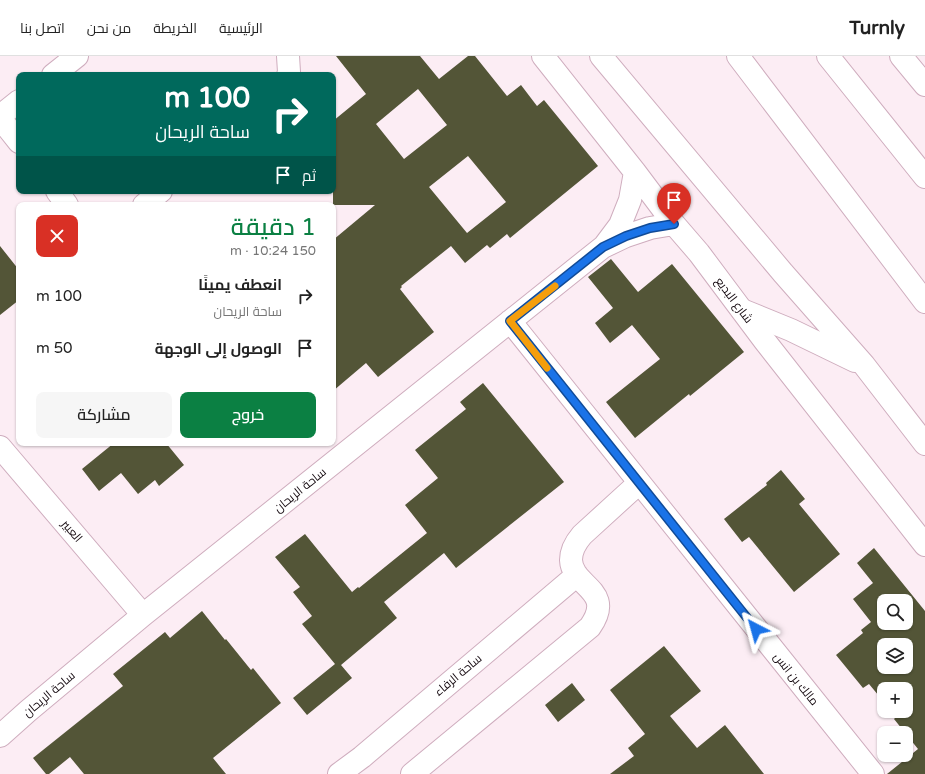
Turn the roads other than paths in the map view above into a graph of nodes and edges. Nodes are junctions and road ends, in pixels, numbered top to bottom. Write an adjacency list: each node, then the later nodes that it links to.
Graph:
1 (77, 56): 8 (main road)
2 (288, 56): 9 (main road)
3 (543, 56): 14 (main road, شارع البديع)
4 (602, 56): 23 (main road)
5 (738, 56): 20 (main road)
6 (828, 56): 15 (main road)
7 (901, 56): 10 (main road)
8 (57, 72)
9 (289, 72)
10 (925, 85)
11 (16, 104): 12 (main road)
12 (0, 117): 13 (main road)
13 (16, 138)
14 (635, 172): 18 (main road, شارع البديع); 19 (main road, ساحة الريحان)
15 (925, 177)
16 (157, 194): 17 (main road)
17 (148, 202)
18 (674, 224): 19 (main road, ساحة الريحان); 21 (main road, شارع البديع)
19 (603, 247): 22 (main road, ساحة الريحان)
20 (925, 302)
21 (742, 310): 23 (main road); 27 (main road, شارع البديع)
22 (510, 321): 26 (main road, مالك بن انس); 29 (main road, ساحة الريحان)
23 (864, 365): 24 (main road)
24 (925, 444)
25 (0, 447): 29 (main road, العبير)
26 (639, 483): 28 (main road); 33 (main road, مالك بن انس)
27 (925, 544)
28 (577, 575): 31 (main road, ساحة الرفاء); 32 (main road)
29 (143, 616): 30 (main road, ساحة الريحان)
30 (0, 736)
31 (339, 774)
32 (412, 774)
33 (872, 774)

